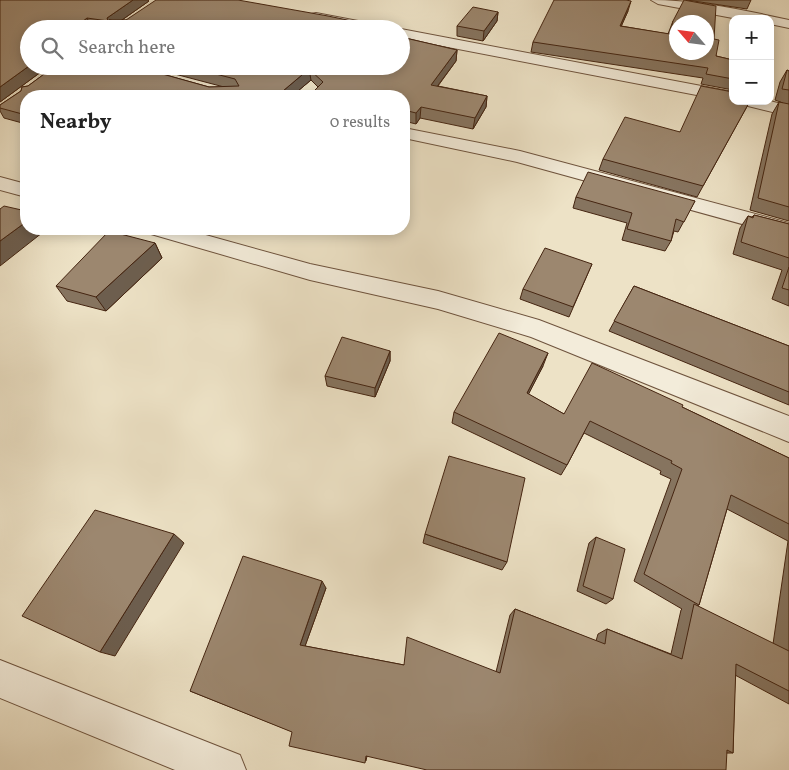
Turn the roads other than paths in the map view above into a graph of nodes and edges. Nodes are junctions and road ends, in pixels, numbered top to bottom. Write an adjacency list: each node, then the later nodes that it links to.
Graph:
1 (658, 0): 3 (street)
2 (306, 15): 4 (street)
3 (742, 15)
4 (332, 20)
5 (774, 21): 6 (street)
6 (789, 24)
7 (410, 35): 8 (street)
8 (729, 96)
9 (766, 105): 10 (street)
10 (789, 111)
11 (410, 134): 14 (street)
12 (0, 183): 13 (street)
13 (20, 188)
14 (789, 230)
15 (180, 235): 16 (street)
16 (789, 429)
17 (0, 680): 18 (street)
18 (225, 770)

